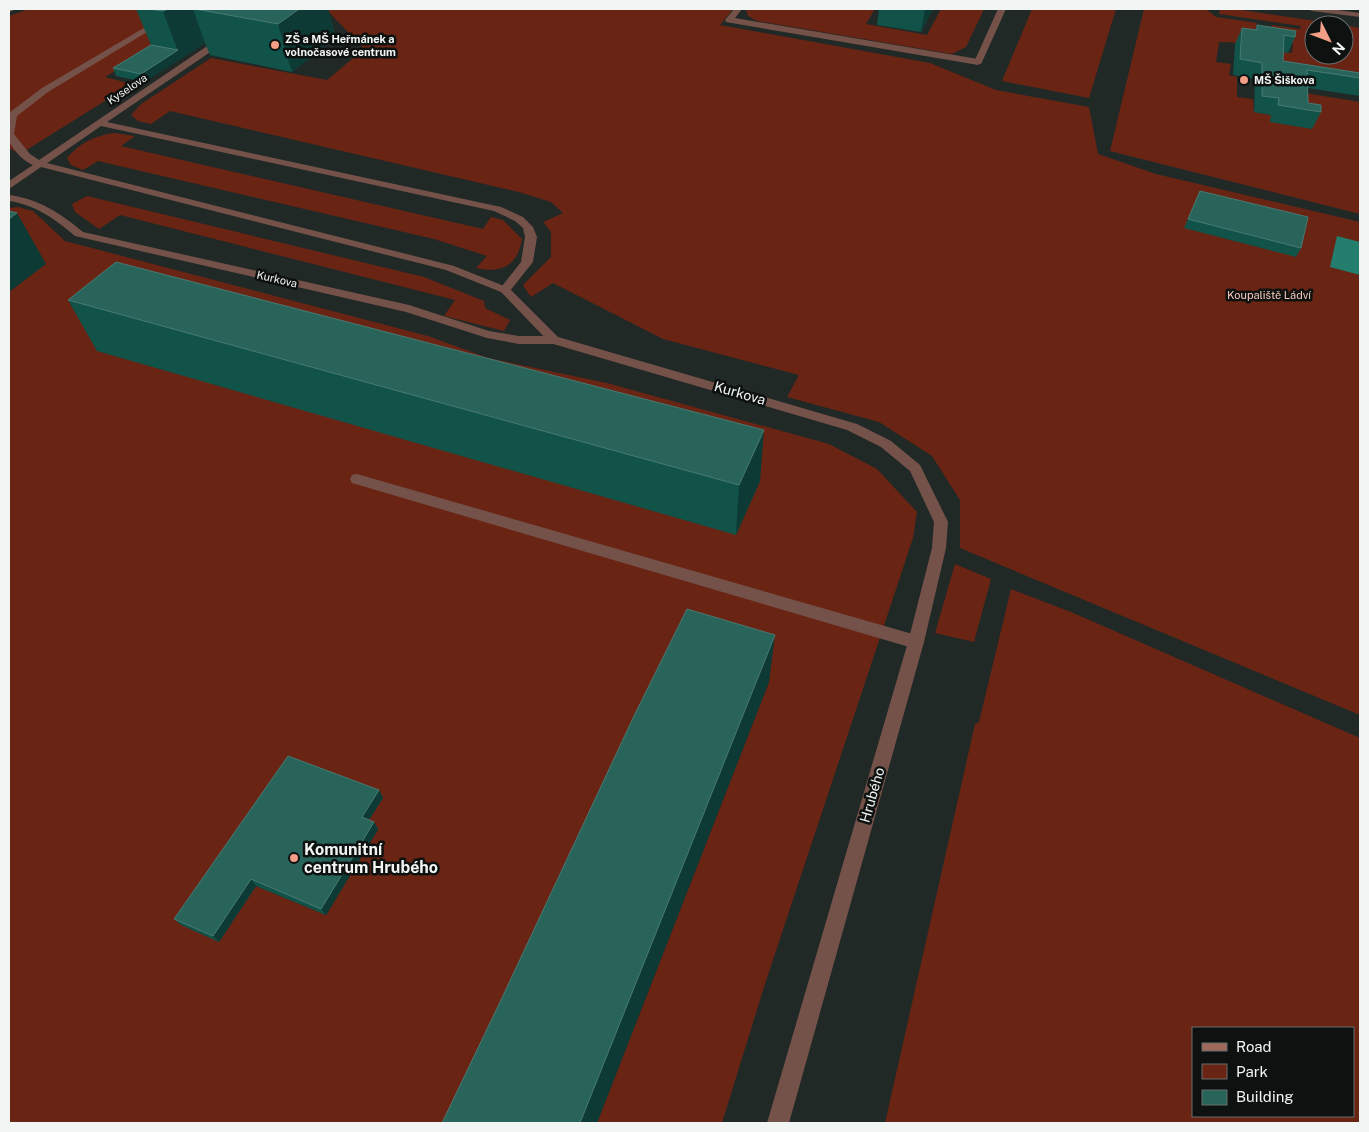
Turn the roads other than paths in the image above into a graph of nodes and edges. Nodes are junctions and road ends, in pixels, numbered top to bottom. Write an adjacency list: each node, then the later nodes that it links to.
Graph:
1 (181, 9): 8 (street)
2 (738, 9): 3 (street)
3 (1002, 9)
4 (1312, 9): 5 (street)
5 (1360, 15)
6 (230, 35): 7 (street, Kyselova)
7 (99, 123): 8 (street, Kyselova); 11 (street)
8 (39, 164): 9 (street, Kyselova); 11 (street, Kurkova)
9 (9, 186)
10 (9, 198): 12 (street, Kurkova)
11 (504, 290): 12 (street, Kurkova)
12 (554, 340): 13 (street, Kurkova)
13 (916, 468): 15 (street, Hrubého)
14 (357, 479): 15 (street)
15 (916, 642): 16 (street, Hrubého)
16 (778, 1123)

